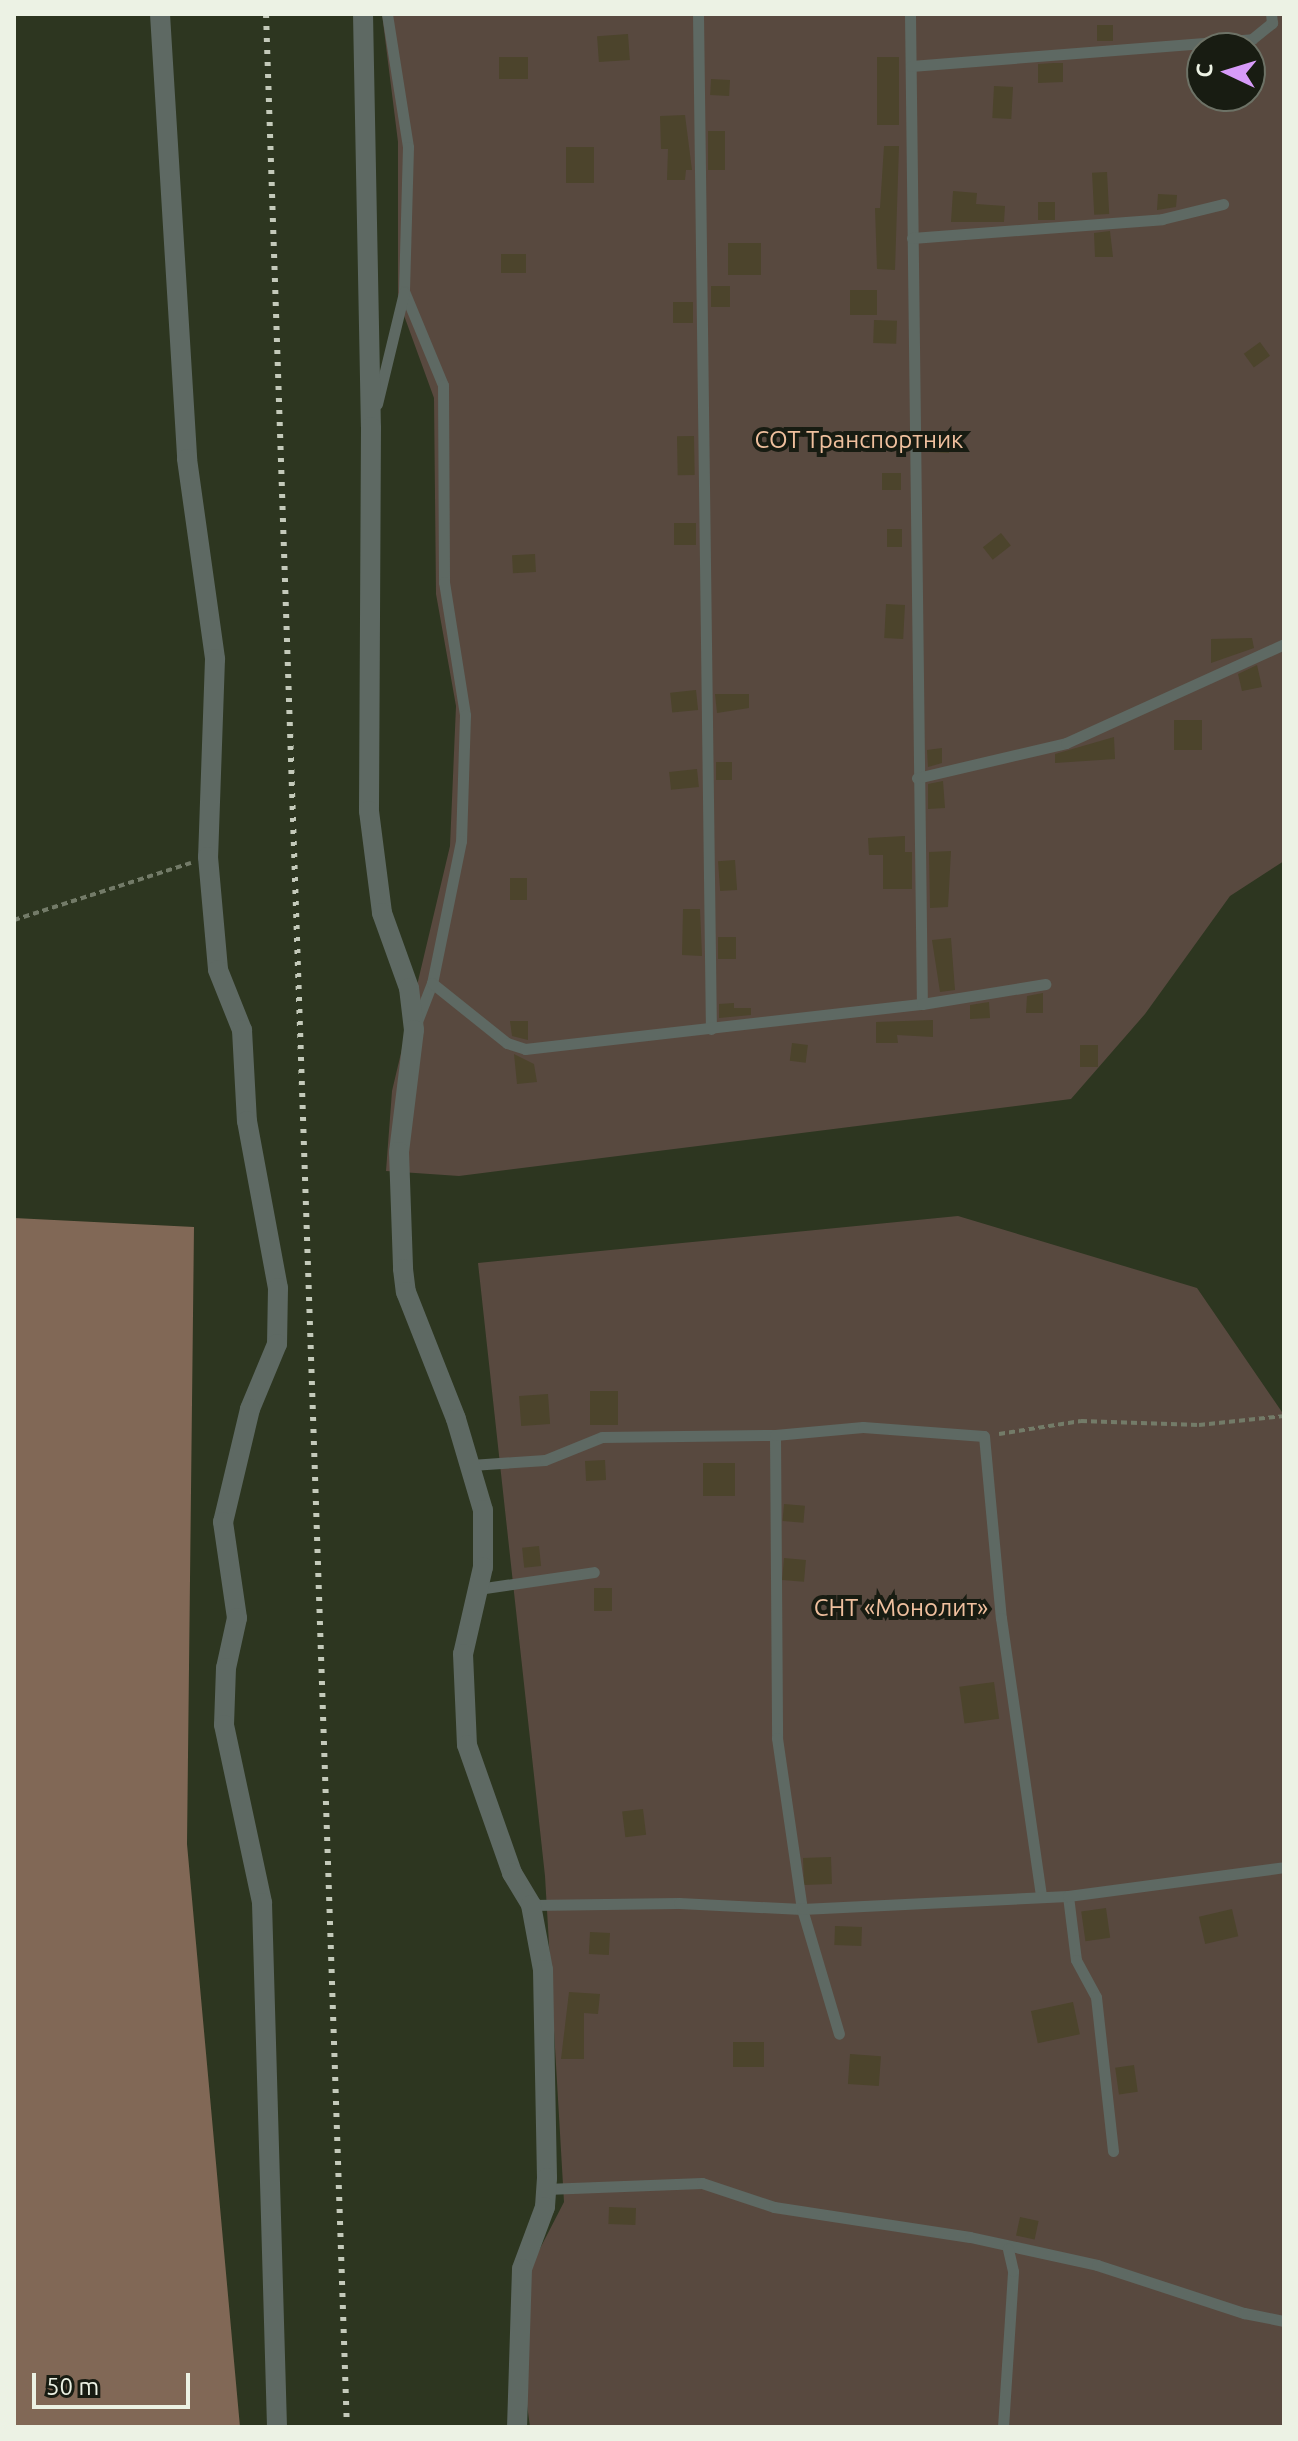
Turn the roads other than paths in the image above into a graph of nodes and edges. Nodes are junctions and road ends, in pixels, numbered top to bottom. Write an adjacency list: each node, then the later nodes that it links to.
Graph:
1 (160, 14): 35 (street)
2 (363, 14): 13 (street)
3 (379, 14): 8 (lane)
4 (387, 14): 8 (lane)
5 (698, 14): 19 (lane)
6 (910, 14): 9 (lane)
7 (1271, 14): 9 (lane)
8 (387, 31): 12 (lane)
9 (911, 66): 11 (lane)
10 (1223, 204): 11 (lane)
11 (912, 238): 15 (lane)
12 (404, 291): 13 (lane); 16 (lane)
13 (371, 427): 20 (street)
14 (1284, 644): 15 (lane)
15 (917, 778): 18 (lane)
16 (432, 983): 19 (lane); 20 (lane)
17 (1045, 984): 18 (lane)
18 (922, 1004): 19 (lane)
19 (711, 1029)
20 (414, 1030): 22 (street)
21 (775, 1435): 22 (lane); 26 (lane); 29 (lane)
22 (471, 1465): 24 (street)
23 (594, 1572): 24 (lane)
24 (478, 1589): 28 (street)
25 (1284, 1867): 27 (lane)
26 (1041, 1894): 27 (lane); 29 (lane)
27 (1068, 1896): 31 (lane)
28 (531, 1905): 29 (lane); 32 (street)
29 (802, 1909): 30 (lane)
30 (839, 2034)
31 (1113, 2151)
32 (546, 2189): 33 (lane); 36 (street)
33 (1008, 2249): 34 (lane); 37 (lane)
34 (1284, 2321)
35 (277, 2427)
36 (517, 2427)
37 (1003, 2427)

